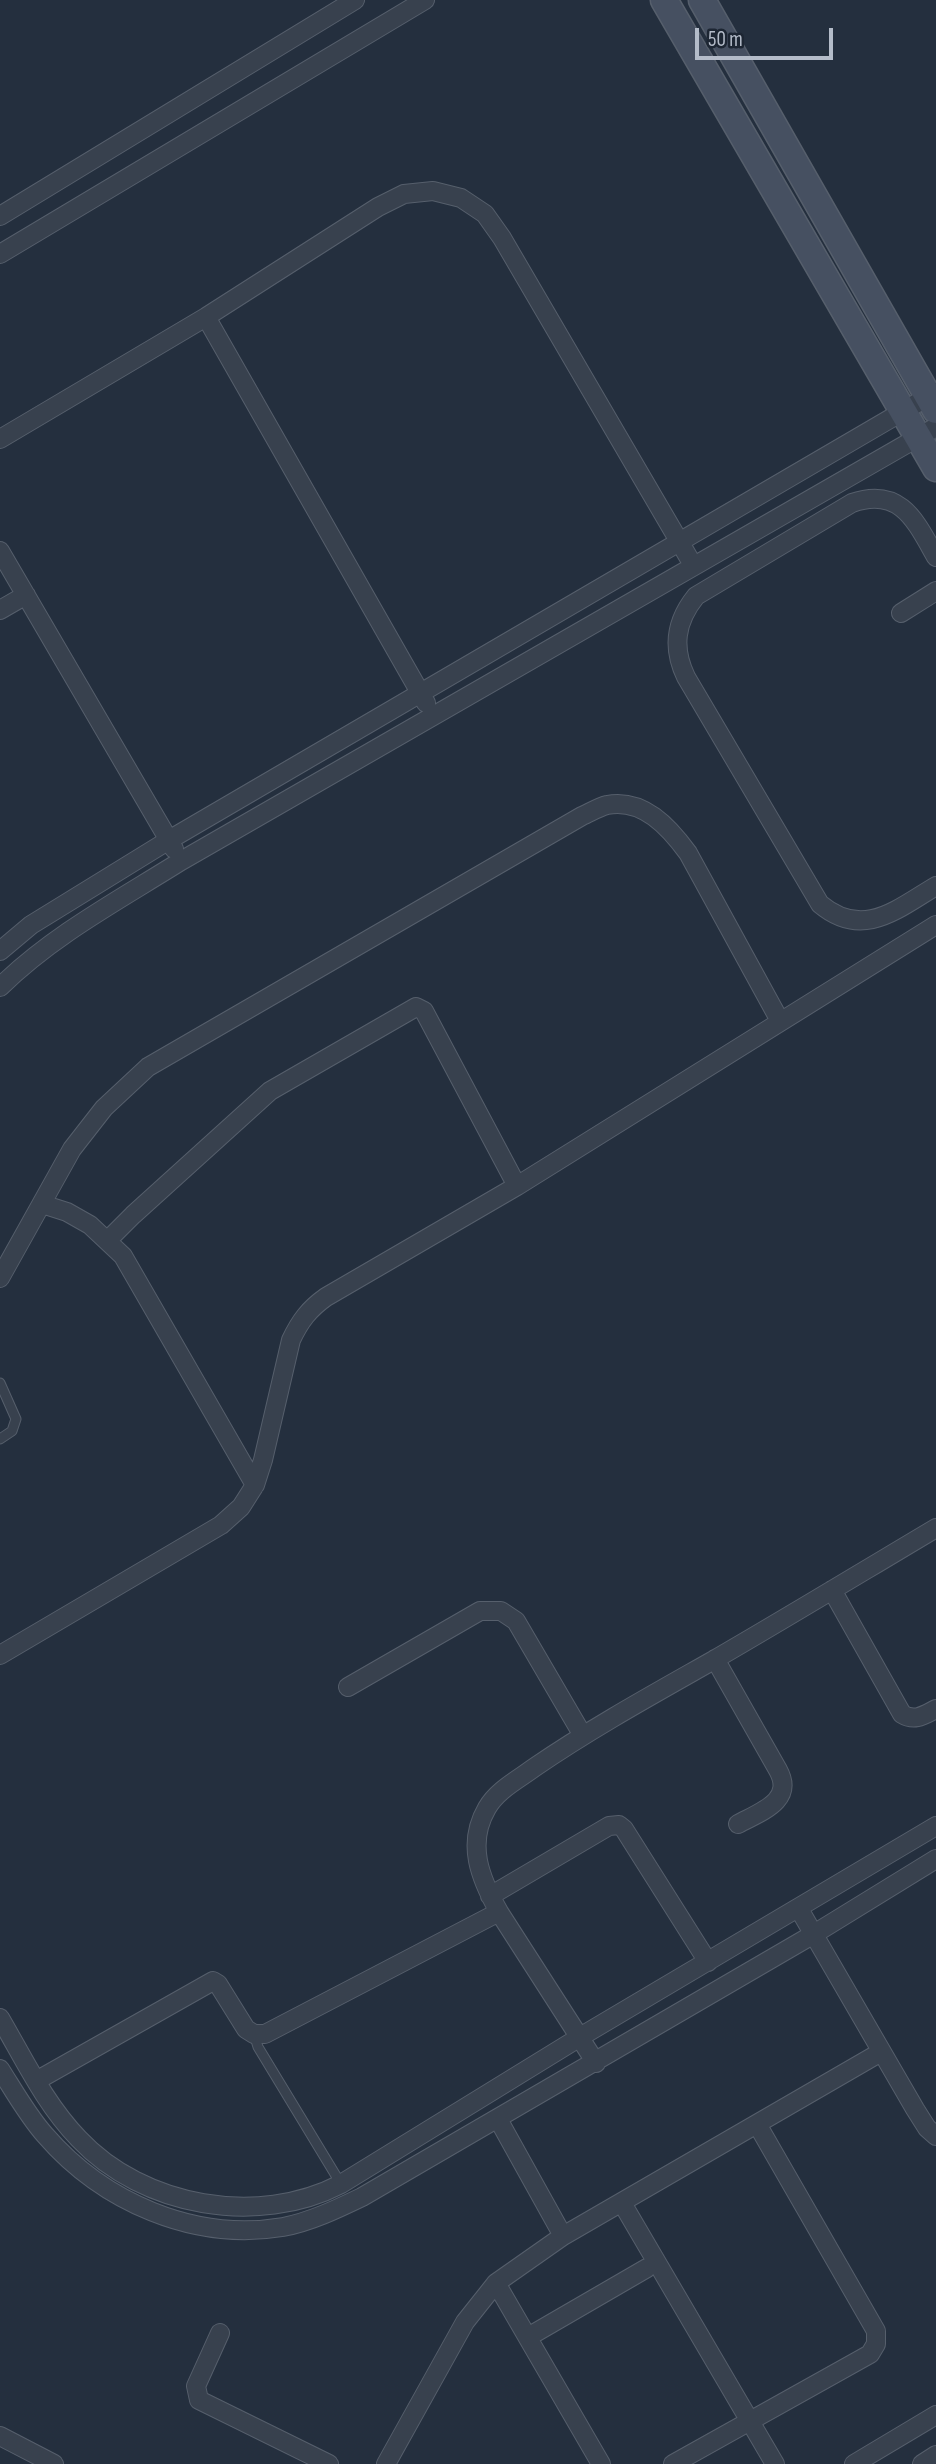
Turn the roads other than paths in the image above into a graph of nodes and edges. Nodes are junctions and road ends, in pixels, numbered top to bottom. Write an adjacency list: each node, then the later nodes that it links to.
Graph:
1 (355, 0): 5 (street)
2 (425, 0): 6 (street)
3 (664, 0): 9 (street)
4 (702, 0): 8 (street)
5 (0, 216)
6 (0, 254)
7 (206, 317): 11 (street); 13 (street); 21 (street)
8 (934, 400): 9 (street)
9 (902, 411): 10 (street); 13 (street)
10 (927, 432): 12 (street); 16 (street)
11 (0, 439)
12 (936, 468)
13 (679, 542): 16 (street); 21 (street)
14 (0, 551): 18 (street)
15 (936, 558): 25 (street)
16 (693, 565): 22 (street)
17 (936, 591): 20 (street)
18 (26, 595): 19 (street); 23 (street)
19 (0, 610)
20 (901, 613)
21 (420, 693): 22 (street); 23 (street)
22 (434, 716): 24 (street)
23 (169, 841): 24 (street); 27 (street)
24 (181, 861): 28 (street)
25 (936, 886)
26 (936, 925): 29 (street)
27 (0, 951)
28 (0, 987)
29 (780, 1021): 30 (street); 31 (street)
30 (517, 1186): 32 (street); 36 (street)
31 (41, 1204): 32 (street); 33 (street)
32 (108, 1240): 36 (street)
33 (0, 1278)
34 (0, 1383): 35 (lane)
35 (0, 1439)
36 (255, 1485): 39 (street)
37 (936, 1528): 38 (street)
38 (832, 1590): 40 (street); 42 (street)
39 (0, 1655)
40 (715, 1659): 43 (street); 44 (street)
41 (348, 1687): 43 (street)
42 (936, 1709)
43 (582, 1734): 47 (street)
44 (738, 1824)
45 (936, 1826): 48 (street)
46 (936, 1859): 49 (street)
47 (495, 1904): 50 (street); 52 (street); 53 (street)
48 (799, 1909): 49 (street); 50 (street)
49 (814, 1934): 55 (street); 56 (street)
50 (708, 1962): 53 (street)
51 (0, 2018): 54 (street)
52 (254, 2034): 58 (street); 62 (lane)
53 (580, 2038): 56 (street); 62 (street)
54 (6, 2041): 58 (street)
55 (881, 2052): 60 (street); 61 (street)
56 (596, 2063): 59 (street)
57 (0, 2069): 59 (street)
58 (36, 2081): 62 (street)
59 (498, 2119): 64 (street)
60 (757, 2124): 63 (street); 70 (street)
61 (936, 2136)
62 (341, 2184)
63 (622, 2203): 64 (street); 70 (street)
64 (563, 2236): 66 (street)
65 (647, 2268): 68 (street)
66 (496, 2283): 68 (street); 75 (street)
67 (220, 2333): 74 (street)
68 (528, 2337): 76 (street)
69 (936, 2416): 79 (street)
70 (750, 2419): 77 (street); 78 (street)
71 (0, 2436): 73 (street)
72 (936, 2455): 80 (street)
73 (48, 2463)
74 (329, 2464)
75 (386, 2464)
76 (601, 2464)
77 (673, 2464)
78 (775, 2464)
79 (854, 2464)
80 (922, 2464)

